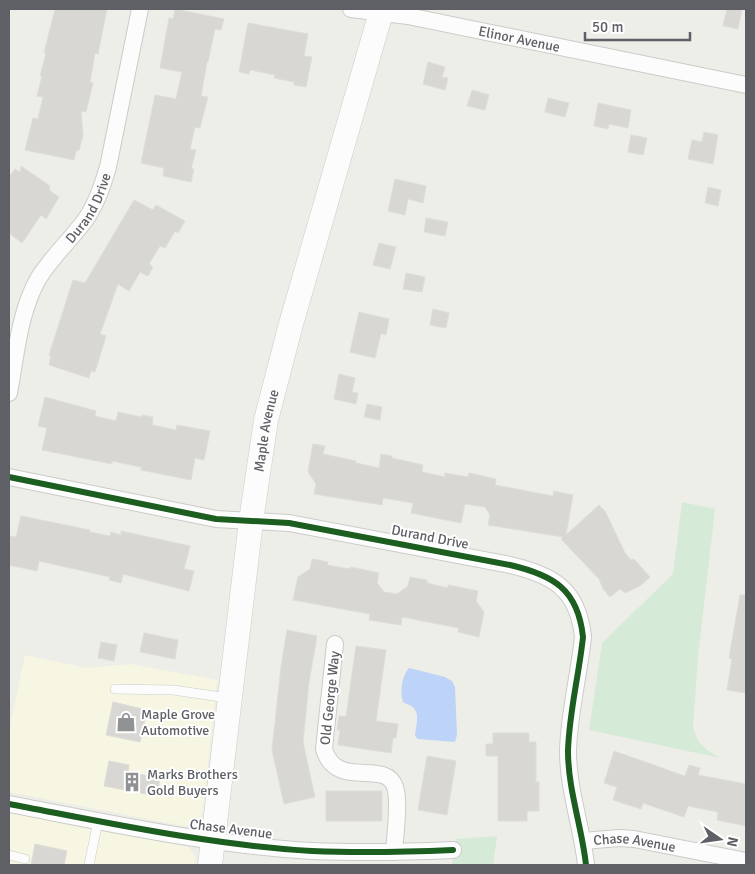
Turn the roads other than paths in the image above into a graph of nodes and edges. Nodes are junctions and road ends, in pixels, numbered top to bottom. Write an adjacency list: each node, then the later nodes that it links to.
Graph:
1 (351, 9): 3 (street, Elinor Avenue)
2 (139, 11): 5 (street, Durand Drive)
3 (381, 11): 4 (street, Elinor Avenue); 7 (main road, Maple Avenue)
4 (746, 85)
5 (9, 393)
6 (9, 476): 7 (street, Durand Drive)
7 (251, 520): 10 (main road, Maple Avenue); 14 (street, Durand Drive)
8 (335, 644): 17 (street, Old George Way)
9 (115, 689): 10 (lane)
10 (230, 699): 13 (main road, Maple Avenue)
11 (9, 807): 12 (street, Chase Avenue)
12 (98, 820): 13 (street, Chase Avenue); 21 (lane)
13 (214, 841): 18 (street, Chase Avenue); 22 (main road, Maple Avenue)
14 (583, 841): 20 (street, Chase Avenue); 23 (street, Durand Drive)
15 (453, 850): 17 (street, Chase Avenue)
16 (9, 855): 19 (lane)
17 (390, 857): 18 (street, Chase Avenue)
18 (312, 858)
19 (26, 859)
20 (746, 861)
21 (89, 865)
22 (210, 865)
23 (586, 865)

